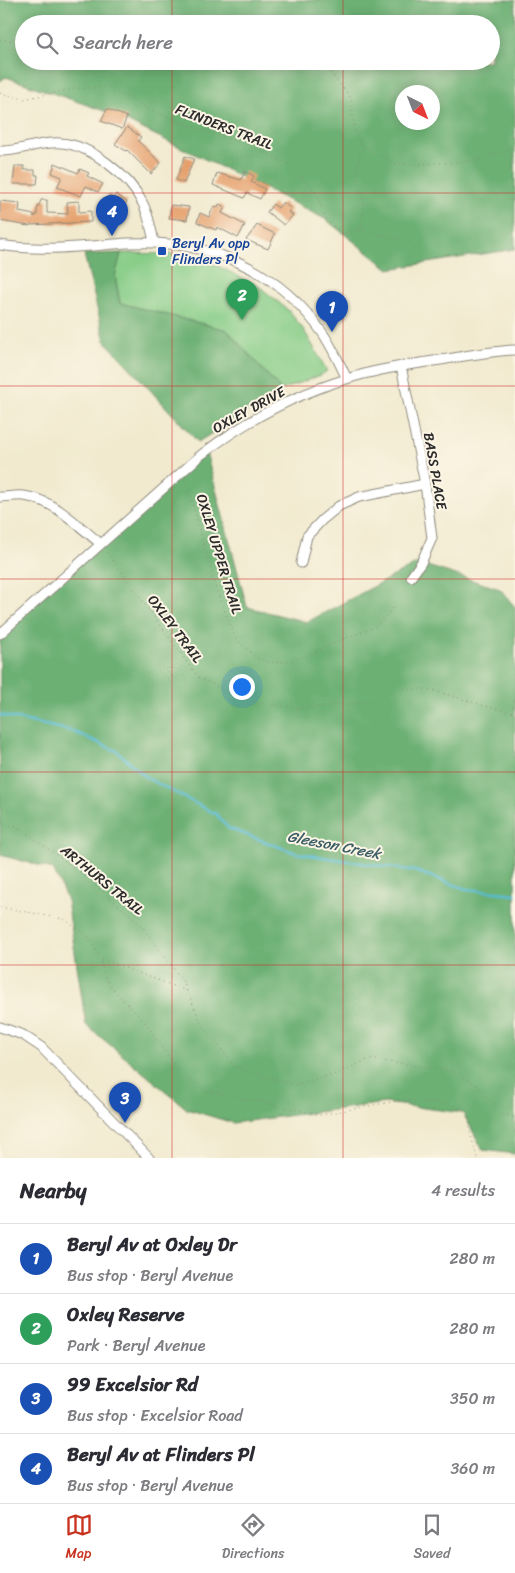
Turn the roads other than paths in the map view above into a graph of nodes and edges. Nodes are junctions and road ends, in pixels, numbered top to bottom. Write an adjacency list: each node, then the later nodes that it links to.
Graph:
1 (0, 151): 2 (street)
2 (154, 242): 3 (street); 6 (street)
3 (0, 245)
4 (515, 350): 5 (street, OXLEY DRIVE)
5 (401, 366): 6 (street, OXLEY DRIVE); 7 (street, BASS PLACE)
6 (347, 379): 9 (street, OXLEY DRIVE)
7 (425, 484): 10 (street); 11 (street, BASS PLACE)
8 (0, 497): 9 (street)
9 (101, 544): 12 (street, OXLEY DRIVE)
10 (301, 563)
11 (411, 577)
12 (0, 634)
13 (0, 1027): 14 (street)
14 (149, 1158)

